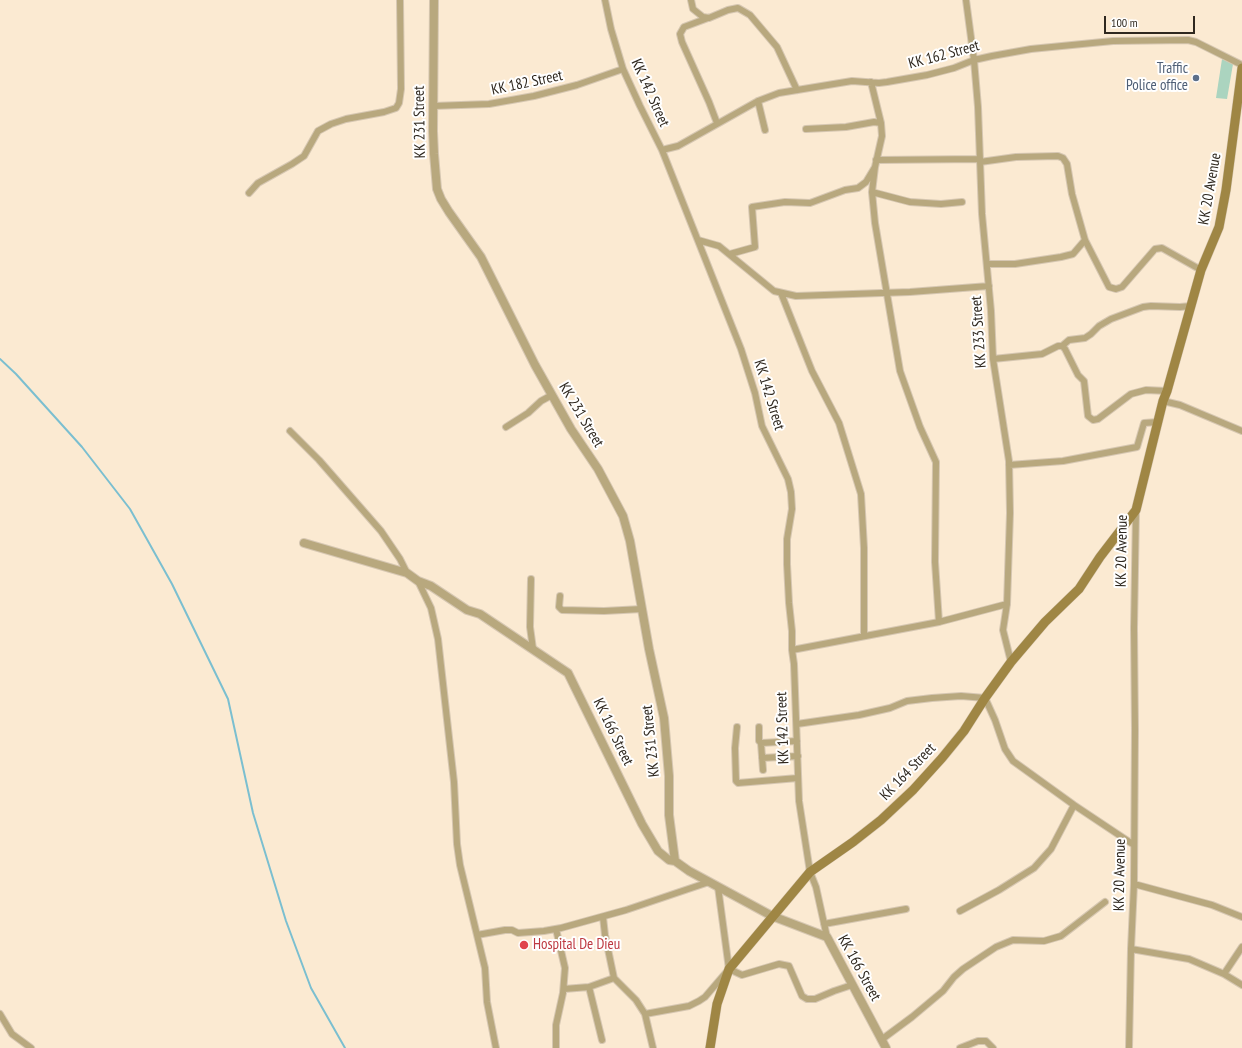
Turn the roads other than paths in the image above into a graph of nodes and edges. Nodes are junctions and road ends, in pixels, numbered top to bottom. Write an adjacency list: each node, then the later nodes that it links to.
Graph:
1 (400, 0): 24 (street)
2 (434, 0): 14 (street, KK 231 Street)
3 (604, 0): 10 (street, KK 142 Street)
4 (691, 0): 6 (street)
5 (966, 0): 7 (street, KK 233 Street)
6 (709, 18): 12 (street); 15 (street)
7 (974, 60): 8 (street, KK 162 Street); 11 (street, KK 162 Street); 21 (street, KK 233 Street)
8 (1242, 65)
9 (1242, 68): 30 (main road, KK 20 Avenue)
10 (623, 69): 14 (street, KK 182 Street); 19 (street, KK 142 Street)
11 (871, 82): 12 (street, KK 162 Street); 16 (street)
12 (797, 90): 13 (street, KK 162 Street)
13 (758, 101): 15 (street, KK 162 Street); 18 (street)
14 (433, 106): 38 (street, KK 231 Street)
15 (717, 123): 19 (street, KK 162 Street)
16 (881, 123): 17 (street); 20 (street)
17 (806, 129)
18 (765, 130)
19 (662, 150): 26 (street, KK 142 Street)
20 (876, 160): 21 (street); 22 (street)
21 (980, 160): 27 (street); 29 (street, KK 233 Street)
22 (875, 167): 23 (street); 28 (street)
23 (872, 192): 25 (street); 32 (street)
24 (249, 193)
25 (962, 202)
26 (698, 240): 28 (street); 56 (street, KK 142 Street)
27 (1085, 240): 29 (street); 30 (street)
28 (730, 254): 33 (street)
29 (987, 264): 31 (street, KK 233 Street)
30 (1201, 270): 34 (main road, KK 20 Avenue)
31 (989, 286): 32 (street); 36 (street, KK 233 Street)
32 (886, 292): 33 (street); 53 (street)
33 (781, 293): 54 (street)
34 (1191, 306): 35 (street); 37 (main road, KK 20 Avenue)
35 (1062, 346): 36 (street); 37 (street)
36 (993, 359): 44 (street, KK 233 Street)
37 (1167, 391): 39 (main road, KK 20 Avenue)
38 (552, 395): 41 (street); 52 (street, KK 231 Street)
39 (1163, 401): 40 (main road, KK 20 Avenue); 43 (street)
40 (1158, 422): 44 (street); 45 (main road, KK 20 Avenue)
41 (506, 427)
42 (290, 431): 47 (street)
43 (1242, 431)
44 (1009, 465): 51 (street, KK 233 Street)
45 (1136, 510): 57 (main road, KK 164 Street); 69 (street, KK 20 Avenue)
46 (304, 543): 47 (street, KK 166 Street)
47 (407, 573): 49 (street, KK 166 Street)
48 (531, 579): 55 (street)
49 (418, 581): 55 (street, KK 166 Street); 83 (street)
50 (560, 596): 52 (street)
51 (1007, 604): 53 (street); 57 (street, KK 233 Street)
52 (642, 609): 70 (street, KK 231 Street)
53 (938, 622): 54 (street)
54 (864, 636): 56 (street)
55 (533, 649): 70 (street, KK 166 Street)
56 (792, 650): 59 (street, KK 142 Street)
57 (1011, 662): 58 (main road, KK 164 Street)
58 (985, 698): 59 (street); 68 (street); 71 (main road, KK 164 Street)
59 (796, 724): 62 (street, KK 142 Street)
60 (737, 727): 67 (street)
61 (759, 727): 63 (street)
62 (797, 741): 63 (street); 64 (street, KK 142 Street)
63 (761, 743): 65 (street)
64 (798, 756): 65 (street); 67 (street, KK 142 Street)
65 (762, 758): 66 (street)
66 (763, 770)
67 (798, 778): 71 (street, KK 142 Street)
68 (1074, 805): 69 (street); 77 (street)
69 (1134, 845): 73 (street, KK 20 Avenue)
70 (675, 861): 72 (street, KK 166 Street)
71 (810, 872): 78 (main road, KK 164 Street); 81 (street, KK 142 Street)
72 (709, 882): 74 (street, KK 166 Street); 79 (street)
73 (1134, 884): 80 (street); 86 (street, KK 20 Avenue)
74 (718, 887): 78 (street, KK 166 Street); 87 (street)
75 (1105, 902): 97 (street)
76 (906, 909): 81 (street)
77 (960, 911)
78 (772, 916): 84 (street, KK 166 Street); 87 (main road, KK 164 Street)
79 (603, 917): 82 (street); 89 (street)
80 (1242, 917)
81 (824, 924): 84 (street, KK 142 Street)
82 (556, 929): 83 (street); 93 (street)
83 (477, 935): 99 (street)
84 (827, 937): 90 (street, KK 166 Street)
85 (1242, 947): 88 (street)
86 (1131, 949): 88 (street); 106 (street, KK 20 Avenue)
87 (729, 969): 90 (street); 95 (street); 102 (main road, KK 164 Street)
88 (1224, 974): 91 (street)
89 (614, 978): 92 (street); 95 (street)
90 (852, 985): 97 (street, KK 166 Street)
91 (1242, 985)
92 (589, 987): 93 (street); 96 (street)
93 (564, 989): 100 (street)
94 (0, 1014): 98 (street)
95 (645, 1014): 101 (street)
96 (602, 1040)
97 (882, 1040): 103 (street, KK 166 Street)
98 (28, 1047)
99 (496, 1048)
100 (556, 1048)
101 (653, 1048)
102 (710, 1048)
103 (886, 1048)
104 (960, 1048): 105 (street)
105 (992, 1048)
106 (1129, 1048)

